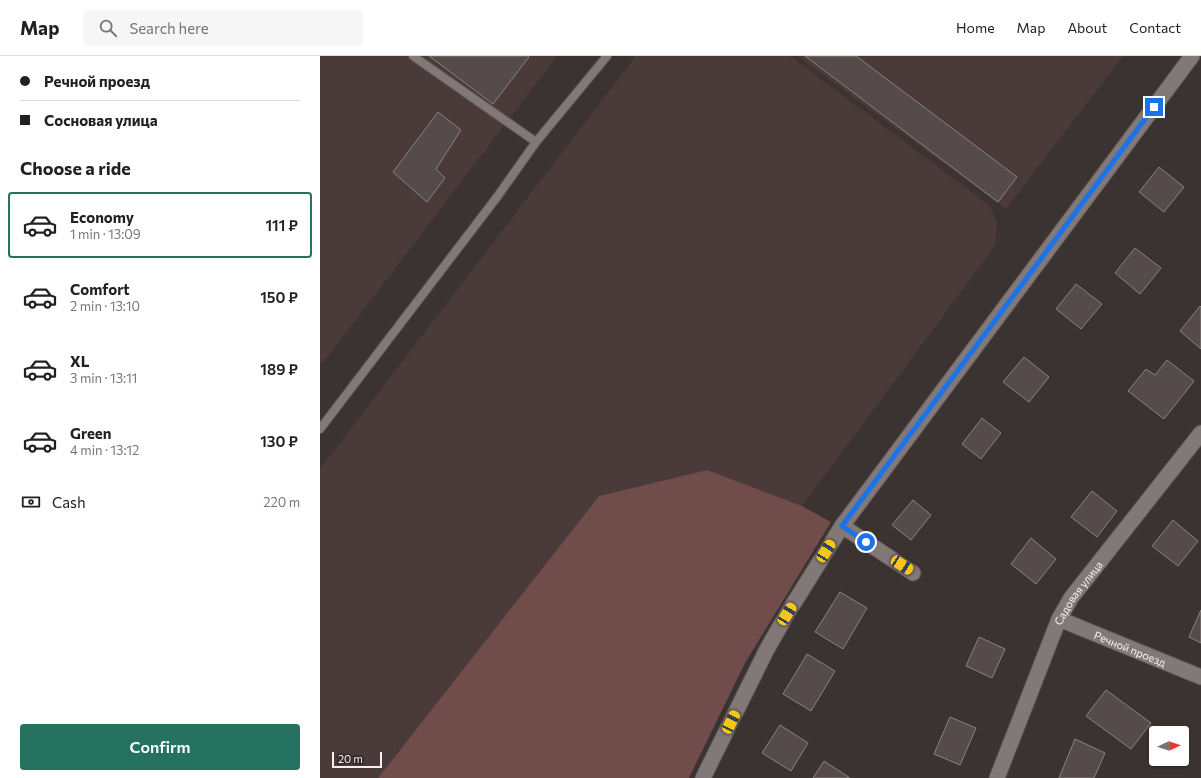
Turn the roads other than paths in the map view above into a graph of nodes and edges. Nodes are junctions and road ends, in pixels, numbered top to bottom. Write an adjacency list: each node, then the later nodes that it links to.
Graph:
1 (413, 56): 4 (lane)
2 (607, 56): 4 (lane)
3 (1192, 56): 7 (street)
4 (536, 142): 5 (lane)
5 (320, 429)
6 (1201, 432): 9 (street, Садовая улица)
7 (842, 526): 8 (street); 11 (street)
8 (914, 573)
9 (1059, 619): 10 (street, Речной проезд); 12 (street, Садовая улица)
10 (1201, 677)
11 (703, 778)
12 (997, 778)

